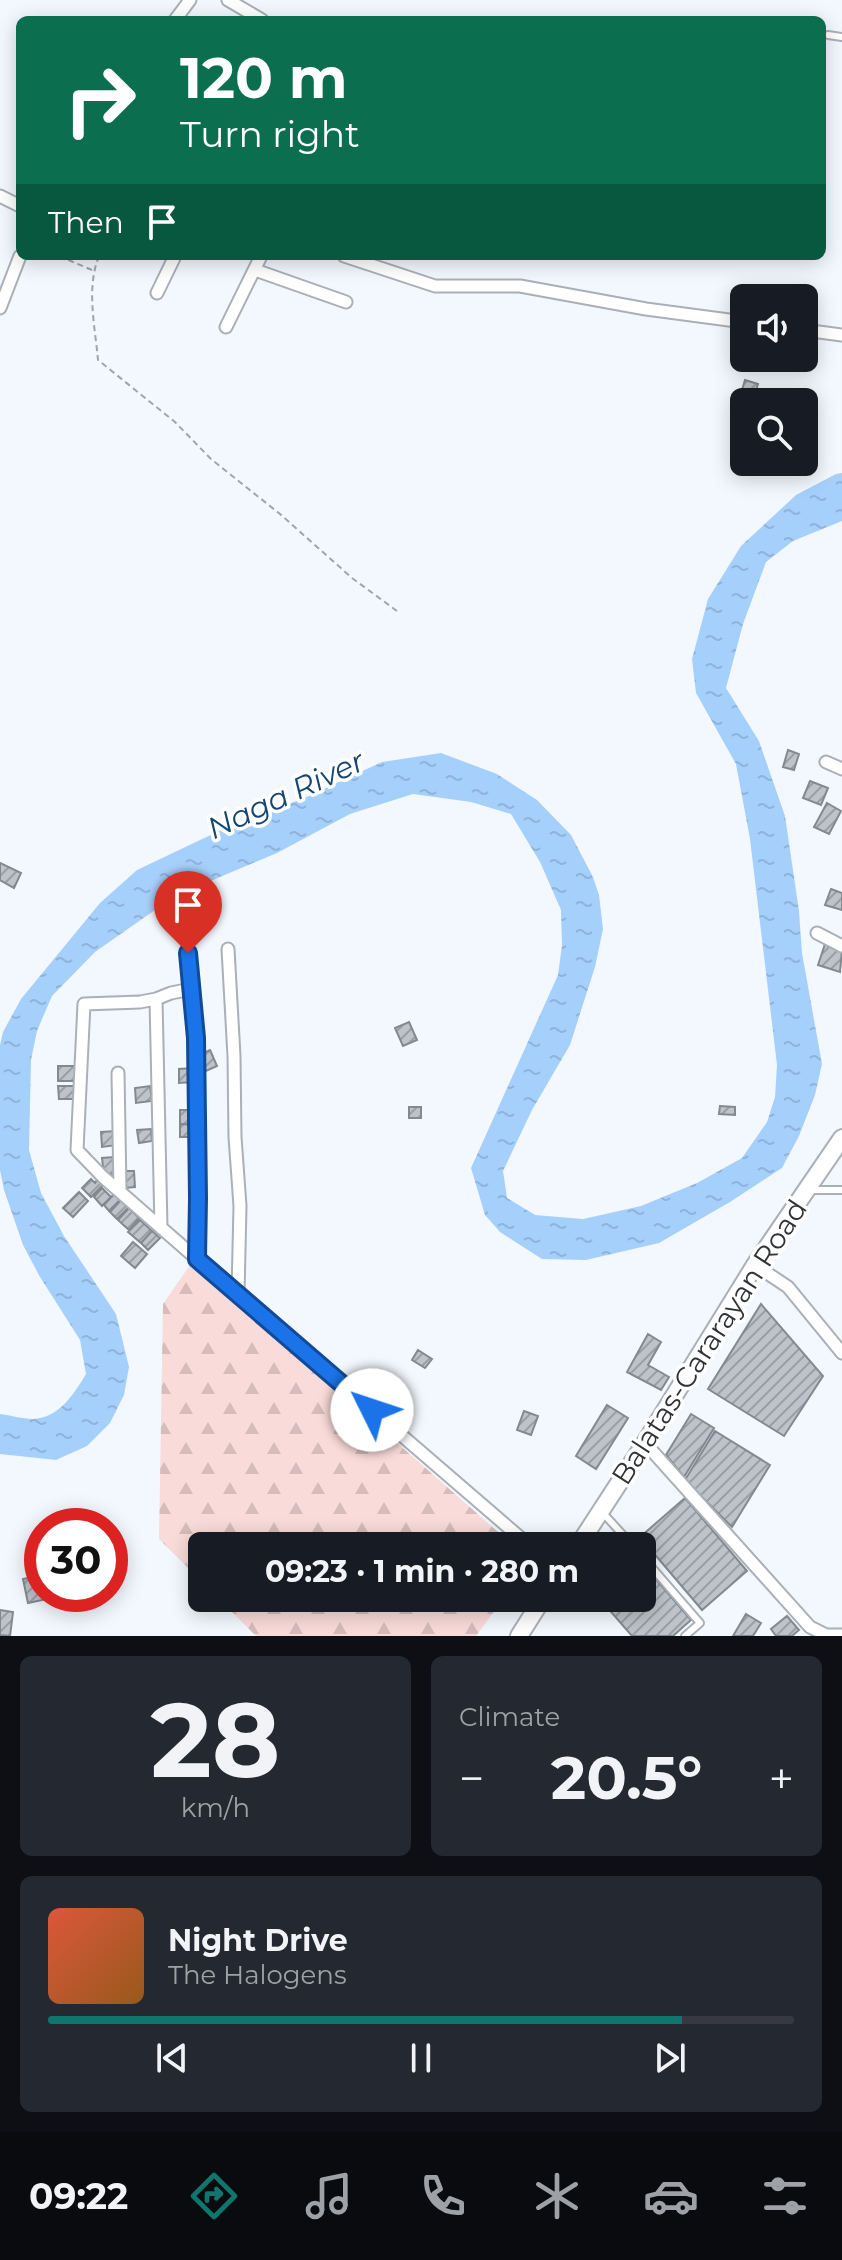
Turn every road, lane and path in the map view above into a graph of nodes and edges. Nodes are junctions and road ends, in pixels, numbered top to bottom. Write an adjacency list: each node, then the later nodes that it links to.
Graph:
1 (228, 0): 2 (street)
2 (255, 16)
3 (828, 35): 4 (lane)
4 (842, 37)
5 (18, 260): 15 (street)
6 (68, 260): 12 (path)
7 (97, 260): 12 (path)
8 (173, 260): 13 (street)
9 (259, 260): 11 (street)
10 (356, 260): 16 (street)
11 (255, 270): 14 (street); 17 (street)
12 (93, 271): 20 (path)
13 (157, 293)
14 (346, 302)
15 (0, 308)
16 (730, 320)
17 (226, 327)
18 (818, 332): 19 (street)
19 (842, 335)
20 (397, 611)
21 (826, 762): 22 (street)
22 (842, 769)
23 (817, 933): 24 (street)
24 (842, 946)
25 (228, 949): 37 (street)
26 (188, 953): 27 (street)
27 (191, 989): 28 (street); 35 (street)
28 (156, 999): 33 (street); 34 (street)
29 (118, 1073): 33 (street)
30 (842, 1138): 31 (main road, Balatas-Cararayan Road)
31 (806, 1190): 32 (lane); 36 (main road, Balatas-Cararayan Road)
32 (842, 1190)
33 (120, 1191): 34 (street)
34 (161, 1228): 35 (street)
35 (197, 1259): 37 (street)
36 (755, 1265): 38 (street); 39 (main road, Balatas-Cararayan Road)
37 (238, 1293): 41 (street)
38 (842, 1353)
39 (645, 1443): 40 (main road, Balatas-Cararayan Road); 46 (street)
40 (601, 1511): 42 (main road, Balatas-Cararayan Road); 43 (lane)
41 (514, 1532)
42 (587, 1532)
43 (620, 1532)
44 (656, 1572): 48 (lane)
45 (534, 1612): 47 (main road)
46 (842, 1635)
47 (519, 1636)
48 (685, 1636)

